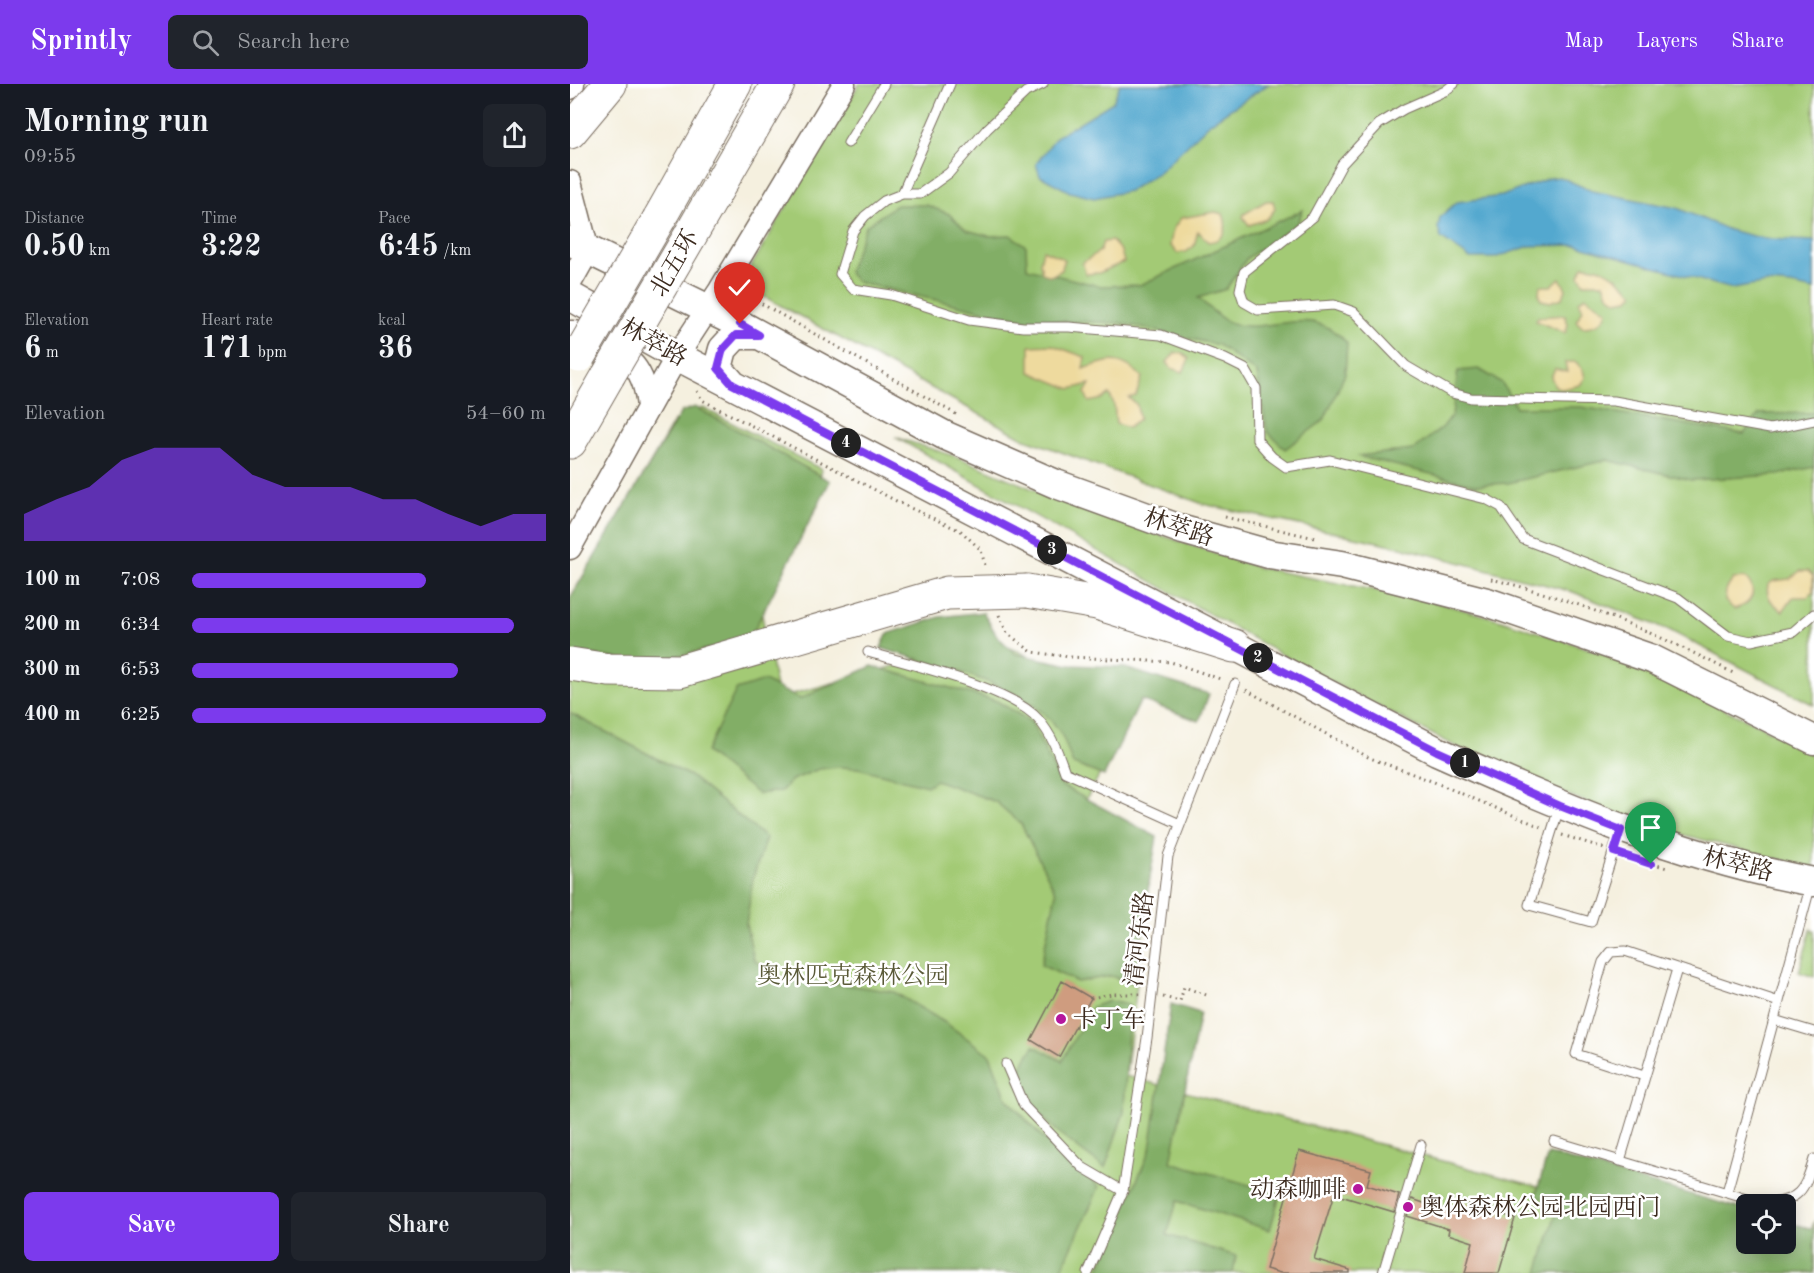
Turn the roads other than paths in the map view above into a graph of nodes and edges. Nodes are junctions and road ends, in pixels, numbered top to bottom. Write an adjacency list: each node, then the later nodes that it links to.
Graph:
1 (573, 84): 10 (street)
2 (610, 84): 11 (highway)
3 (735, 84): 20 (highway, 北五环, bridge)
4 (778, 84): 25 (highway, 北五环, bridge)
5 (844, 84): 18 (street)
6 (884, 84): 12 (lane)
7 (950, 84): 14 (lane)
8 (1043, 84): 14 (lane)
9 (1454, 84): 24 (lane)
10 (570, 88)
11 (570, 132)
12 (848, 143)
13 (570, 182): 15 (street)
14 (902, 194): 27 (lane)
15 (579, 246): 16 (street); 18 (main road, 林萃路)
16 (570, 283)
17 (570, 296): 21 (main road, 林萃路)
18 (713, 299): 19 (main road, 林萃路); 21 (street)
19 (759, 335): 22 (main road); 32 (main road, 林萃路)
20 (573, 353): 23 (street)
21 (677, 356): 22 (main road, 林萃路); 23 (street)
22 (732, 384): 28 (main road, 林萃路)
23 (648, 408): 26 (street)
24 (1814, 420)
25 (570, 442)
26 (570, 548)
27 (1814, 614)
28 (1234, 646): 30 (highway, bridge); 33 (main road, 林萃路)
29 (868, 652): 34 (lane)
30 (570, 664)
31 (1235, 684): 34 (lane, 清河东路)
32 (1814, 741)
33 (1555, 818): 35 (main road, 林萃路); 35 (lane)
34 (1180, 824): 47 (lane, 清河东路)
35 (1617, 841): 36 (main road, 林萃路)
36 (1813, 882): 38 (lane)
37 (1677, 969): 38 (lane); 42 (lane); 42 (lane)
38 (1779, 1002): 39 (lane)
39 (1774, 1020): 40 (lane); 48 (lane)
40 (1814, 1032)
41 (1006, 1064): 47 (lane)
42 (1644, 1076): 46 (lane)
43 (1554, 1141): 46 (lane)
44 (1421, 1146): 50 (lane)
45 (1814, 1158): 48 (lane)
46 (1620, 1161): 48 (lane)
47 (1123, 1191): 49 (lane, 清河东路)
48 (1727, 1192)
49 (1088, 1273)
50 (1383, 1273)

